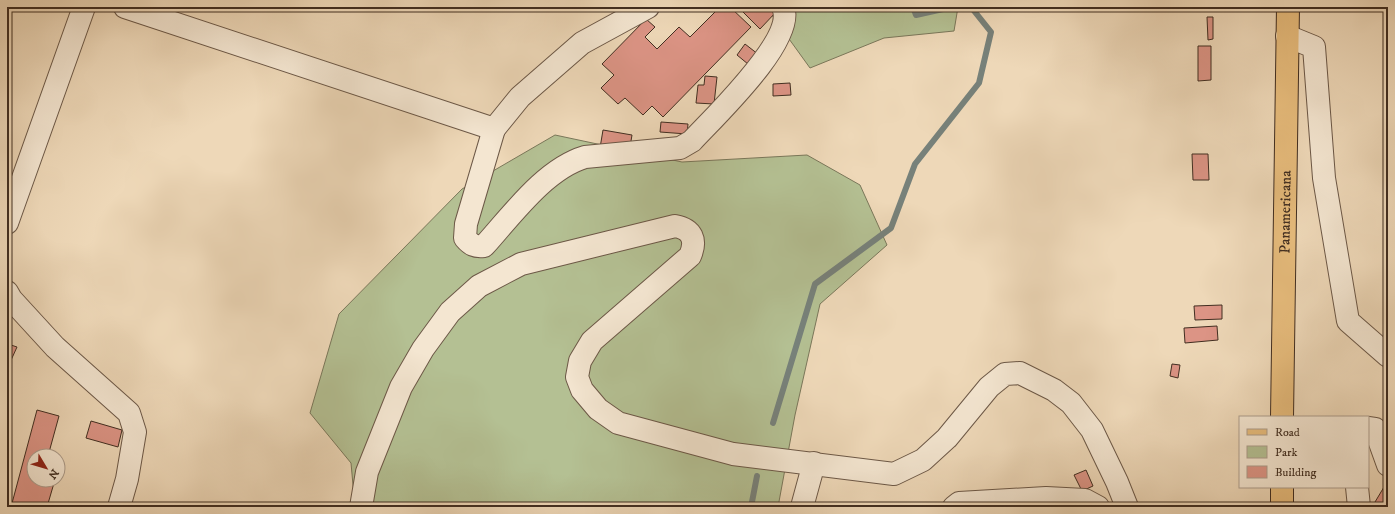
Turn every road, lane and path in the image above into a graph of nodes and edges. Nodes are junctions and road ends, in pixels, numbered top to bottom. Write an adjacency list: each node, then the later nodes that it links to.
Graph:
1 (84, 7): 8 (street)
2 (125, 7): 7 (street)
3 (648, 7): 7 (street)
4 (783, 7): 7 (street)
5 (1288, 7): 6 (main road, Panamericana)
6 (1287, 36): 10 (street); 11 (main road, Panamericana)
7 (494, 130)
8 (7, 223)
9 (8, 298): 19 (street)
10 (1388, 356)
11 (1282, 416)
12 (1369, 428): 14 (street)
13 (814, 463): 20 (street); 21 (street); 23 (street)
14 (1388, 465)
15 (1282, 488): 24 (main road)
16 (1357, 488): 25 (street)
17 (1045, 503): 18 (street); 22 (street)
18 (1090, 505)
19 (120, 507)
20 (361, 507)
21 (802, 507)
22 (954, 507)
23 (1127, 507)
24 (1282, 507)
25 (1359, 507)

